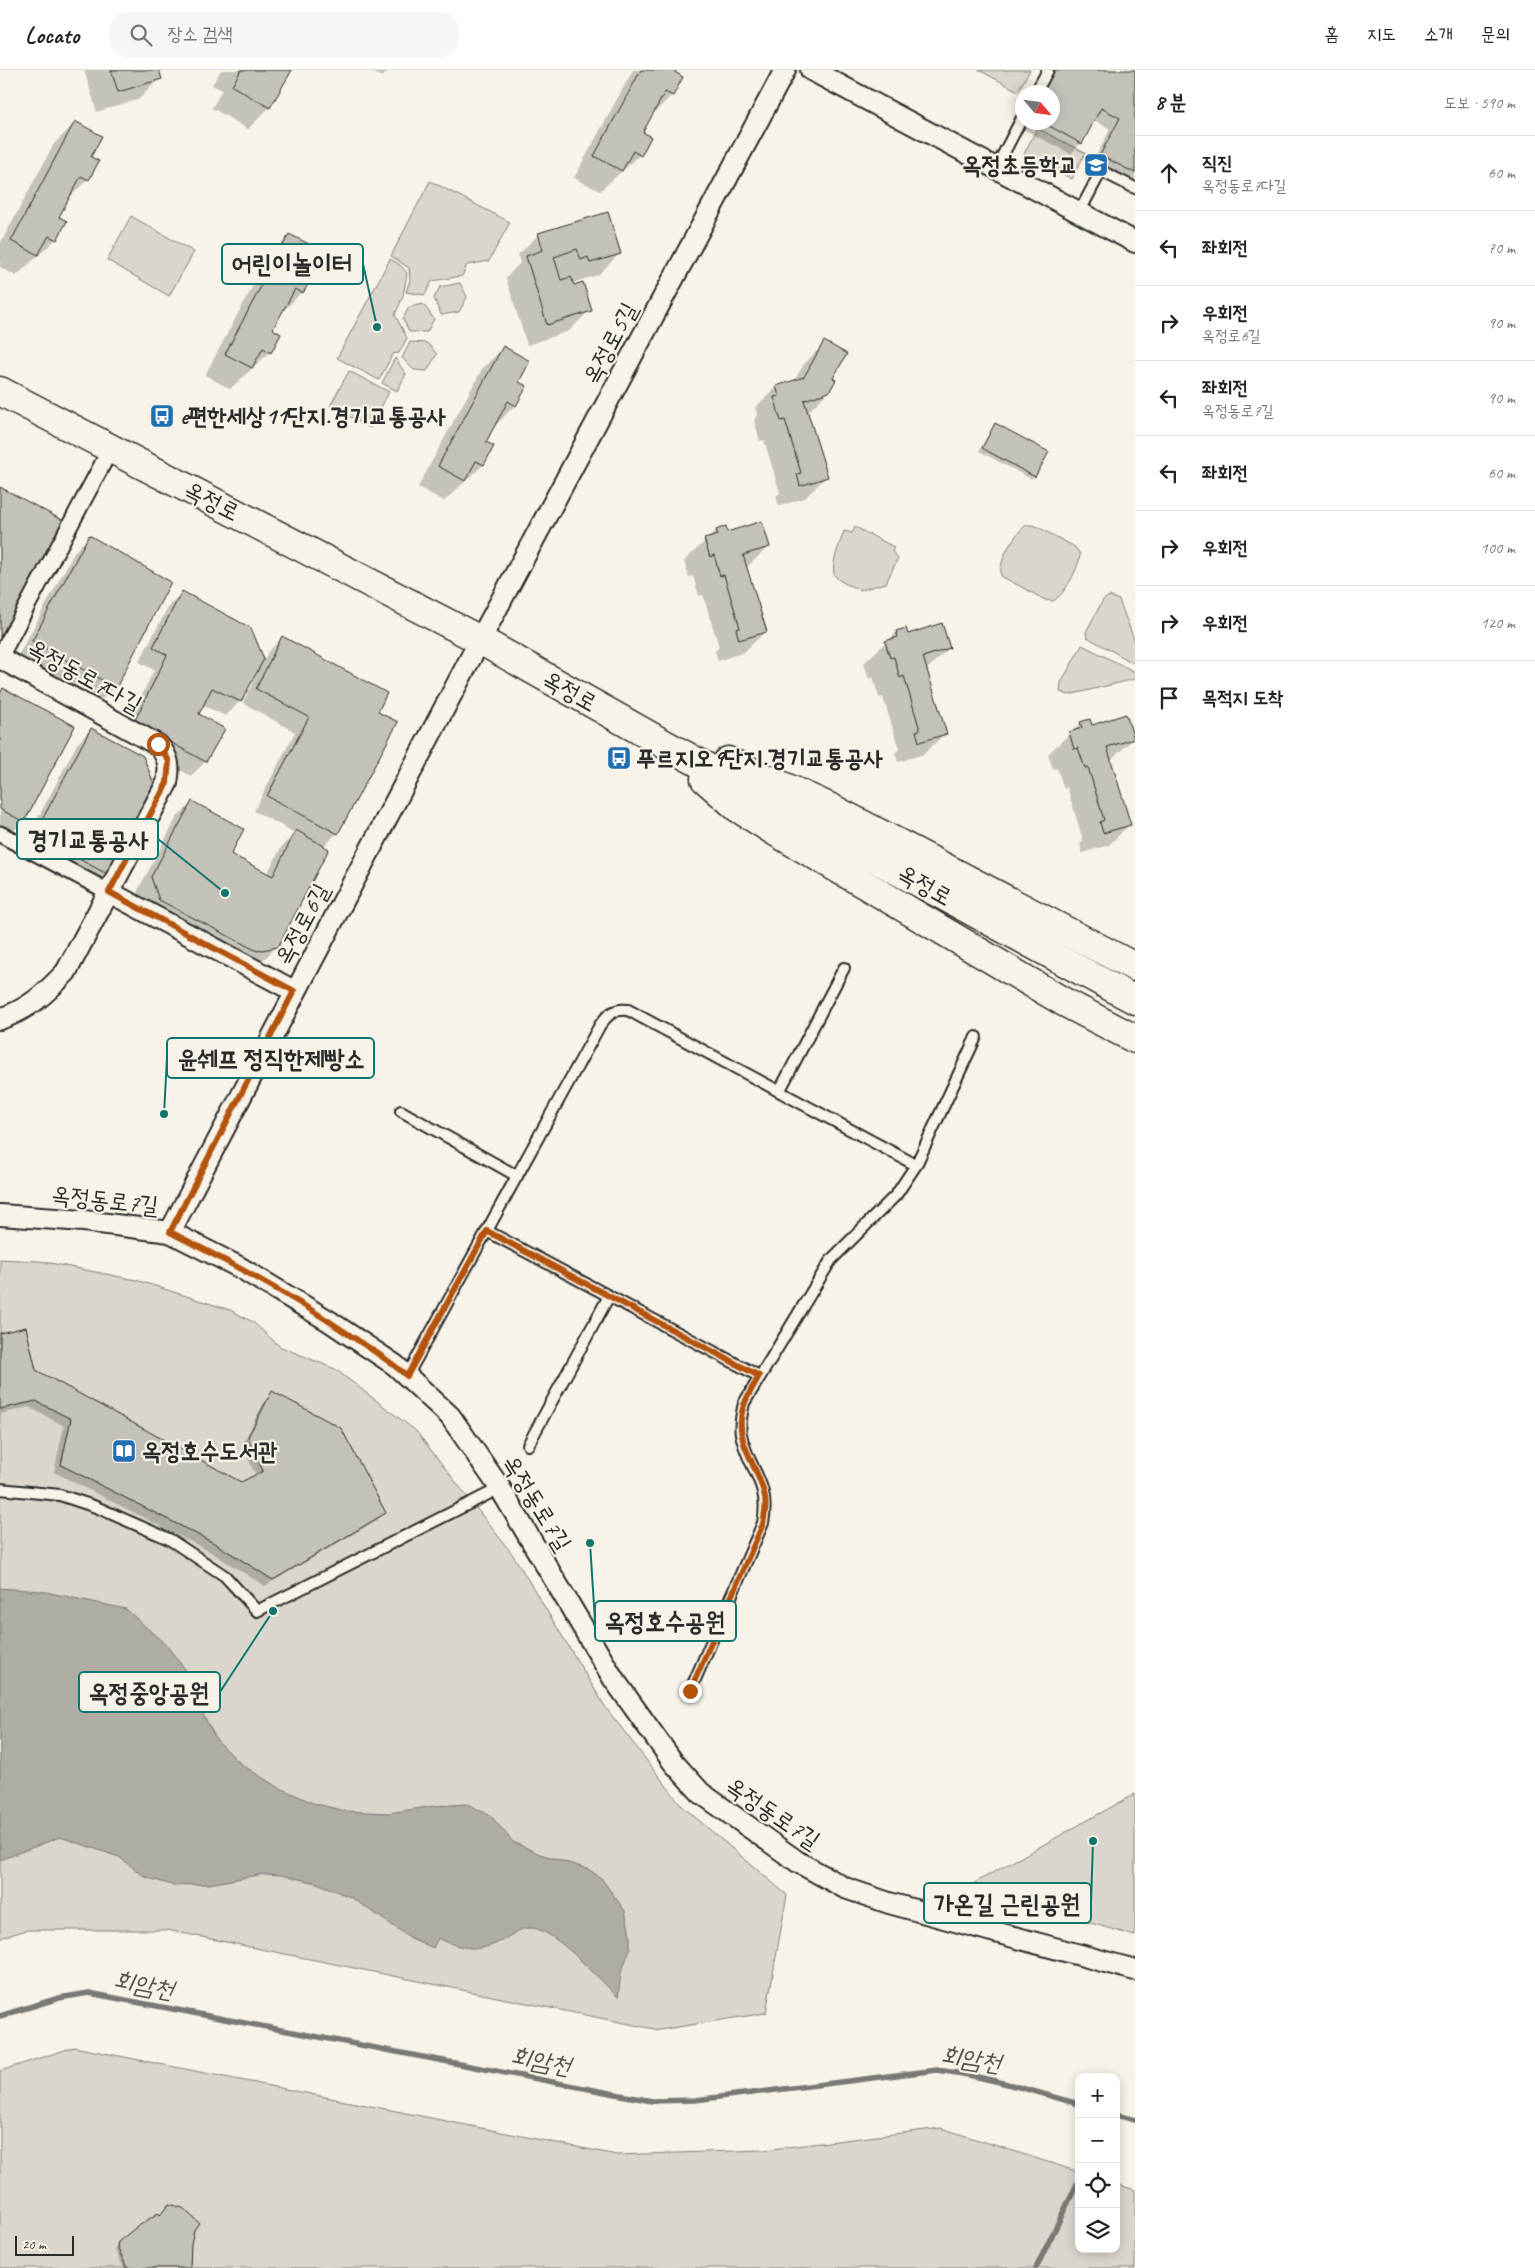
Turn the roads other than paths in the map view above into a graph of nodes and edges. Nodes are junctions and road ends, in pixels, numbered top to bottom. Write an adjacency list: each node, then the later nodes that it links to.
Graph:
1 (785, 70): 15 (street, 옥정로5길)
2 (812, 70): 6 (street)
3 (1048, 70): 4 (lane)
4 (1040, 85)
5 (1016, 130): 6 (lane)
6 (996, 168): 8 (street)
7 (1135, 188): 8 (lane)
8 (1079, 212): 9 (street)
9 (1135, 242)
10 (0, 379): 13 (main road)
11 (0, 390): 13 (main road, 옥정로)
12 (0, 399): 13 (main road)
13 (30, 406): 14 (main road, 옥정로)
14 (111, 448): 15 (main road, 옥정로); 16 (street)
15 (480, 640): 17 (main road, 옥정로); 22 (street, 옥정로6길)
16 (0, 657): 19 (street, 옥정동로7다길)
17 (666, 745): 20 (main road); 23 (main road, 옥정로); 26 (main road)
18 (0, 834): 19 (street)
19 (109, 892): 22 (street); 24 (street, 옥정동로7다길)
20 (1135, 967)
21 (844, 968): 27 (lane)
22 (294, 991): 33 (street, 옥정로6길)
23 (1135, 1000)
24 (0, 1018)
25 (976, 1037): 29 (lane)
26 (1135, 1039)
27 (780, 1090): 29 (lane); 30 (lane)
28 (401, 1111): 30 (lane)
29 (916, 1164): 36 (lane)
30 (517, 1176): 32 (lane)
31 (0, 1215): 33 (street, 옥정동로7길)
32 (487, 1231): 34 (lane); 35 (lane)
33 (170, 1232): 35 (street, 옥정동로7길)
34 (609, 1296): 36 (lane); 37 (lane)
35 (407, 1376): 38 (street, 옥정동로7길)
36 (759, 1376): 40 (lane)
37 (528, 1445)
38 (500, 1488): 39 (lane); 41 (street, 옥정동로7길)
39 (0, 1489)
40 (690, 1691)
41 (1135, 1970)

